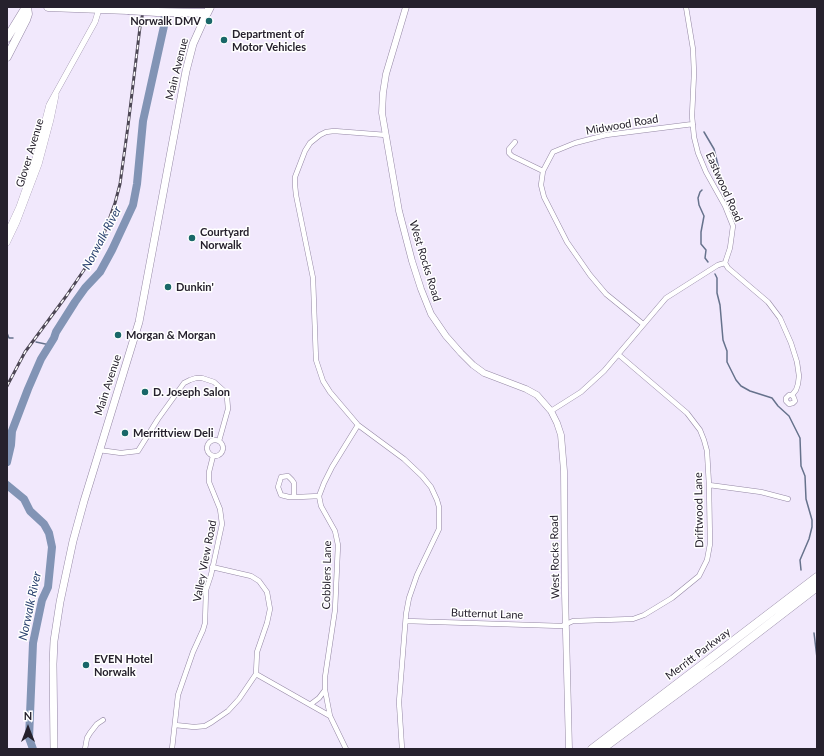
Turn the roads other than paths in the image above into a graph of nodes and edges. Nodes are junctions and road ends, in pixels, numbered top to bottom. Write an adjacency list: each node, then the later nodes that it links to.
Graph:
1 (27, 7): 7 (highway); 8 (highway)
2 (48, 7): 5 (highway)
3 (406, 7): 11 (main road, West Rocks Road)
4 (686, 7): 10 (street, Eastwood Road)
5 (99, 9): 6 (highway, bridge); 9 (street, Glover Avenue)
6 (208, 10): 23 (main road, Main Avenue)
7 (7, 38)
8 (7, 57)
9 (57, 88): 14 (street, Glover Avenue); 15 (street, Glover Avenue)
10 (693, 124): 13 (street, Midwood Road); 16 (street, Eastwood Road)
11 (386, 135): 20 (main road, West Rocks Road); 21 (street)
12 (515, 142): 13 (street)
13 (543, 171): 17 (street)
14 (7, 233)
15 (7, 243)
16 (725, 263): 17 (street); 19 (street)
17 (643, 324): 18 (street)
18 (619, 355): 20 (street); 25 (street, Driftwood Lane)
19 (792, 395)
20 (551, 411): 33 (main road, West Rocks Road)
21 (358, 425): 26 (street); 32 (street)
22 (219, 442): 23 (street, Valley View Road); 24 (street, Valley View Road); 24 (street, Valley View Road)
23 (99, 450): 40 (main road, Main Avenue)
24 (212, 456): 29 (street, Valley View Road)
25 (709, 485): 28 (street); 33 (street, Driftwood Lane)
26 (319, 496): 27 (street); 35 (street, Cobblers Lane)
27 (294, 497): 27 (street)
28 (788, 500)
29 (212, 567): 34 (street); 39 (street, Valley View Road)
30 (817, 577): 46 (highway, Merritt Parkway)
31 (817, 587): 47 (highway, Merritt Parkway)
32 (406, 621): 33 (street, Butternut Lane); 44 (street)
33 (566, 624): 45 (main road, West Rocks Road)
34 (256, 674): 36 (street); 39 (street)
35 (325, 690): 36 (street); 37 (street, Cobblers Lane)
36 (311, 704): 37 (street)
37 (330, 716): 43 (street, Cobblers Lane)
38 (103, 720): 41 (street)
39 (175, 725): 42 (street, Valley View Road)
40 (54, 749)
41 (85, 749)
42 (172, 749)
43 (346, 749)
44 (402, 749)
45 (569, 749)
46 (592, 749)
47 (602, 749)

